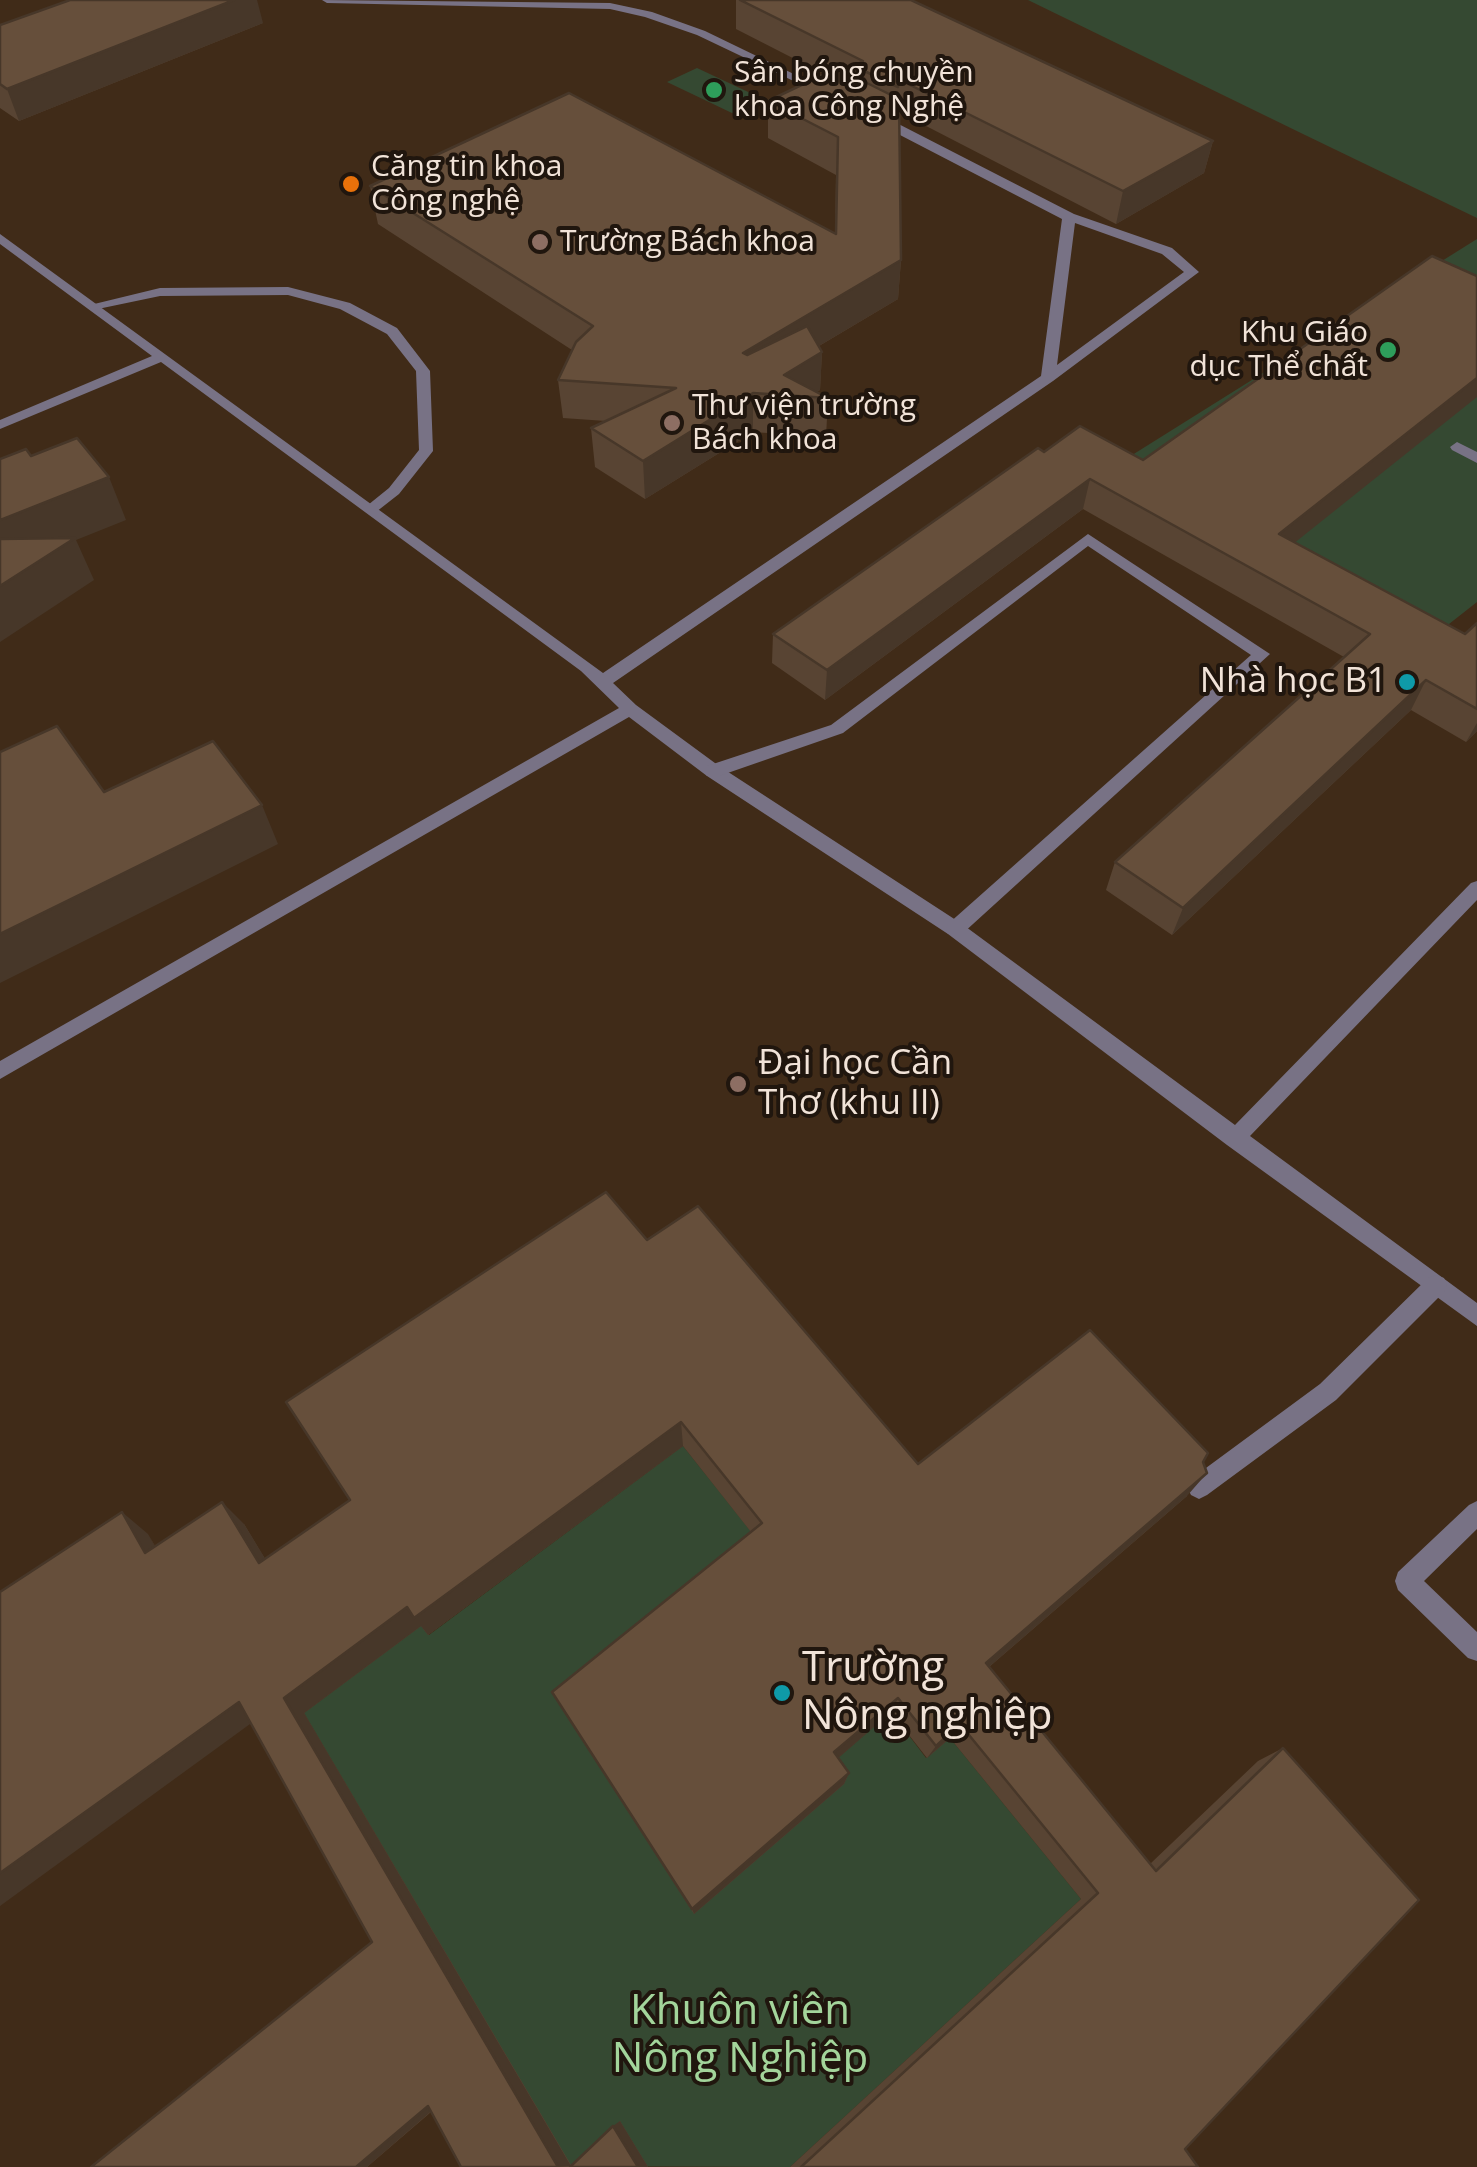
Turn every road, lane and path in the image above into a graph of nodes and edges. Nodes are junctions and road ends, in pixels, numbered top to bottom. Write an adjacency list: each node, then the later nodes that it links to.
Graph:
1 (326, 0): 2 (street)
2 (840, 100)
3 (858, 109): 4 (street)
4 (1069, 218): 8 (street); 8 (street)
5 (0, 238): 6 (street)
6 (93, 306): 7 (street); 12 (street)
7 (162, 357): 9 (street); 12 (street)
8 (1048, 378): 13 (street)
9 (0, 425)
10 (1457, 448): 11 (street)
11 (1477, 458)
12 (371, 509): 13 (street)
13 (602, 682): 14 (street)
14 (630, 709): 15 (street); 18 (street)
15 (713, 771): 17 (street); 17 (street)
16 (1477, 888): 19 (street)
17 (956, 928): 19 (street)
18 (0, 1071)
19 (1234, 1139): 20 (street)
20 (1436, 1285): 21 (street); 22 (street)
21 (1477, 1316)
22 (1198, 1487)
23 (1477, 1513): 24 (street)
24 (1477, 1649)

